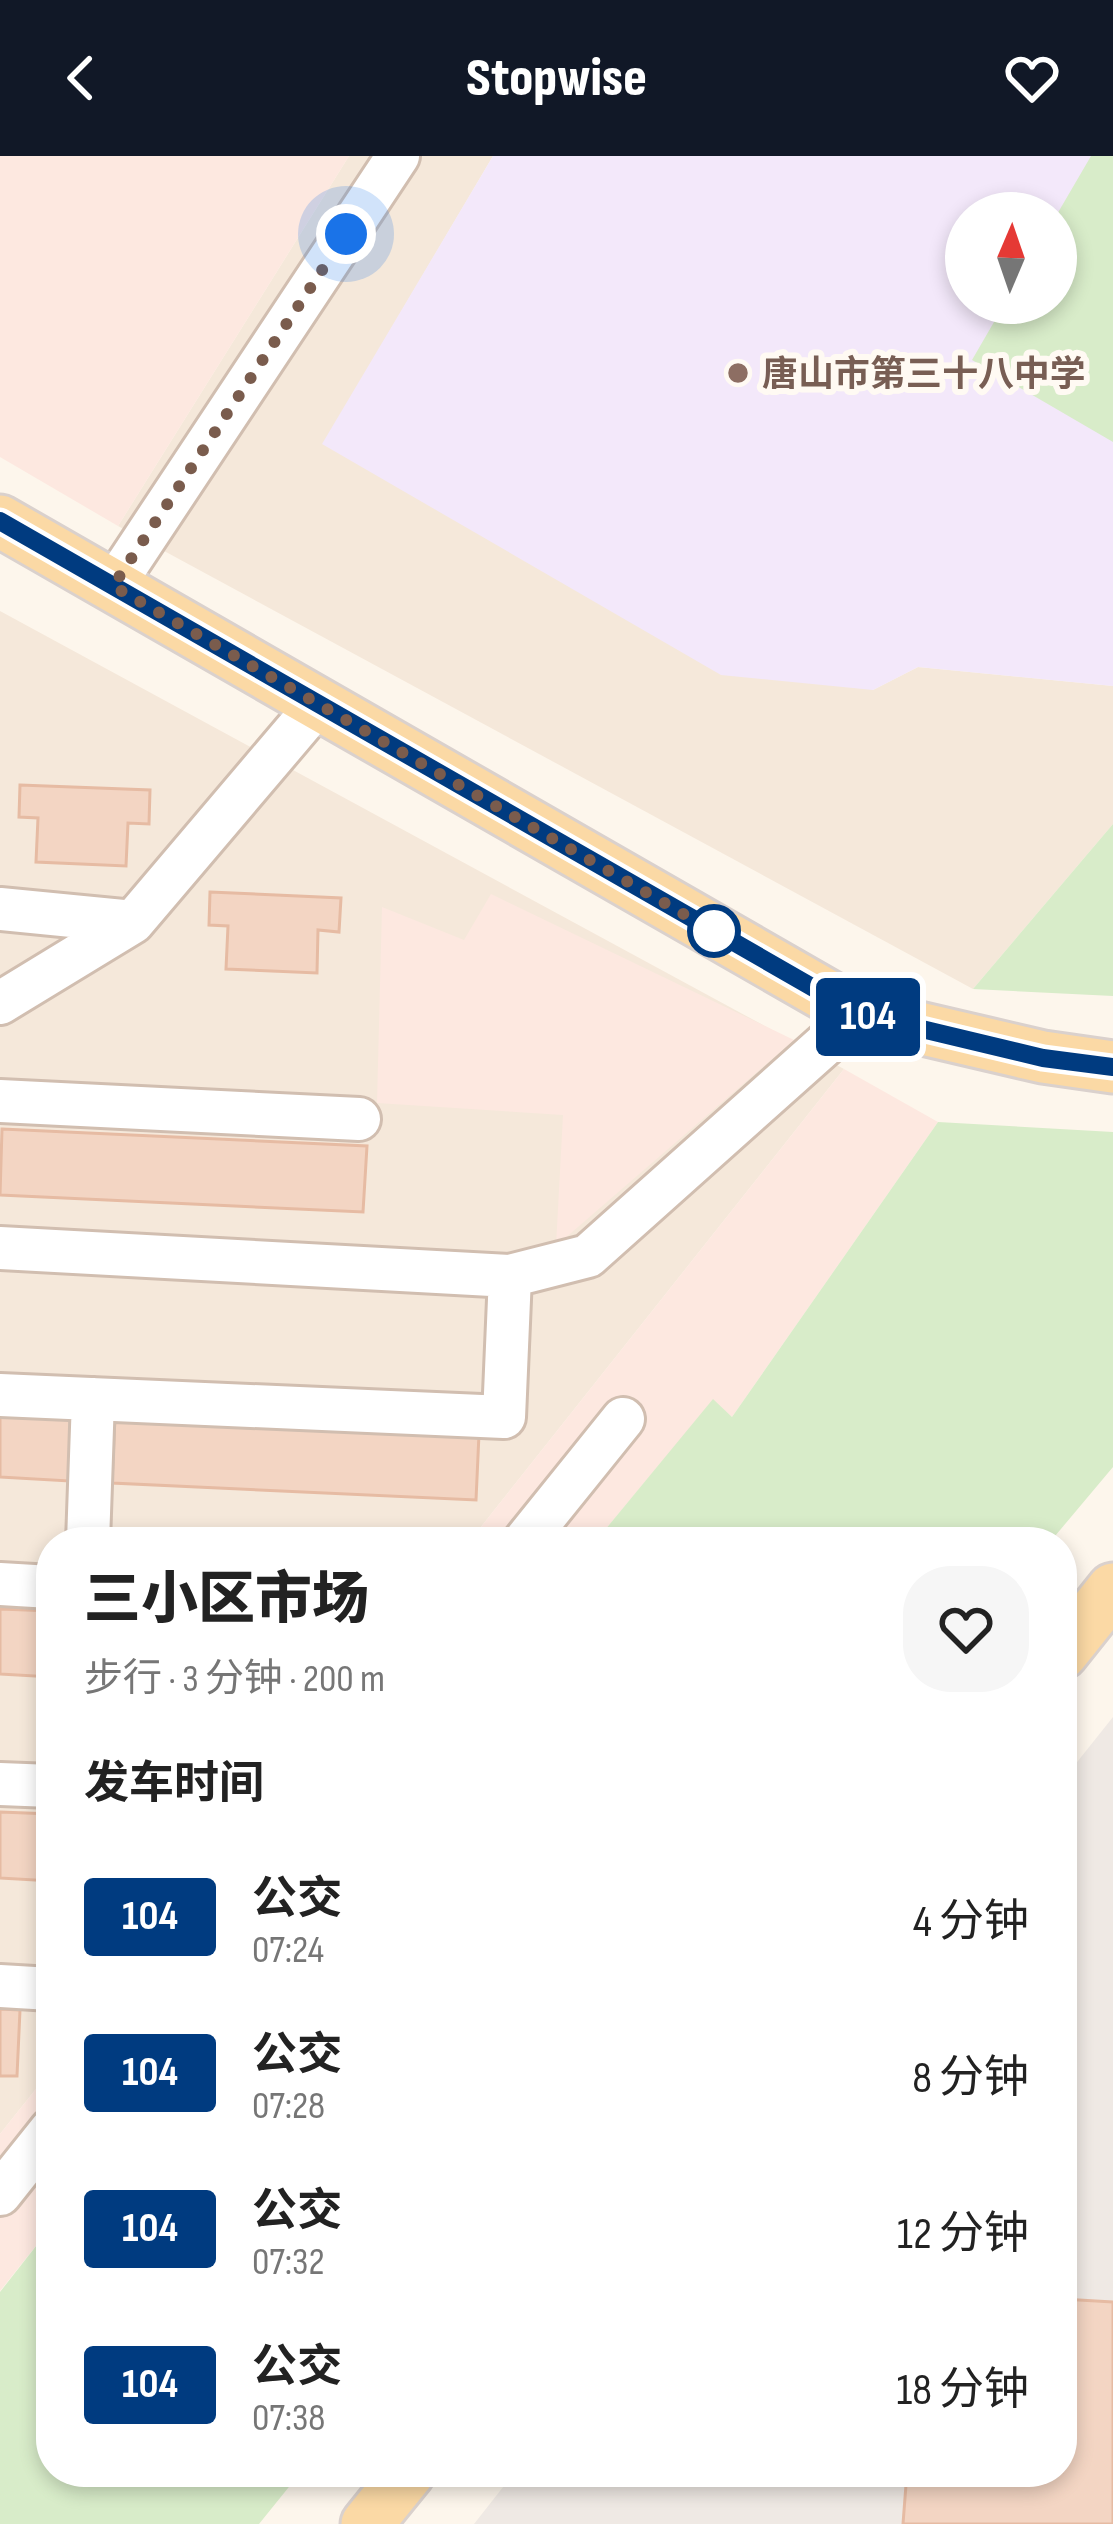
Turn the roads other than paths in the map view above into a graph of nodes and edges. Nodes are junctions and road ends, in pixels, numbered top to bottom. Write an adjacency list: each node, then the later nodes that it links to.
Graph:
1 (398, 156): 3 (street)
2 (0, 521): 3 (main road)
3 (113, 586): 4 (main road)
4 (318, 704): 6 (street); 8 (main road)
5 (0, 909): 6 (street)
6 (133, 922): 7 (street)
7 (0, 1003)
8 (859, 1014): 9 (main road); 13 (street)
9 (1113, 1067)
10 (0, 1101): 11 (street)
11 (359, 1119)
12 (0, 1248): 13 (street)
13 (510, 1276): 15 (street)
14 (0, 1395): 15 (street)
15 (94, 1399): 17 (street)
16 (623, 1419): 18 (street)
17 (89, 1527)
18 (536, 1527)
19 (0, 1584): 20 (street)
20 (36, 1586)
21 (1113, 1589): 22 (main road)
22 (1077, 1634)
23 (0, 1784): 24 (street)
24 (36, 1785)
25 (0, 1986): 26 (street)
26 (36, 1987)
27 (36, 2149): 28 (street)
28 (0, 2194)
29 (397, 2487): 30 (main road)
30 (367, 2524)

